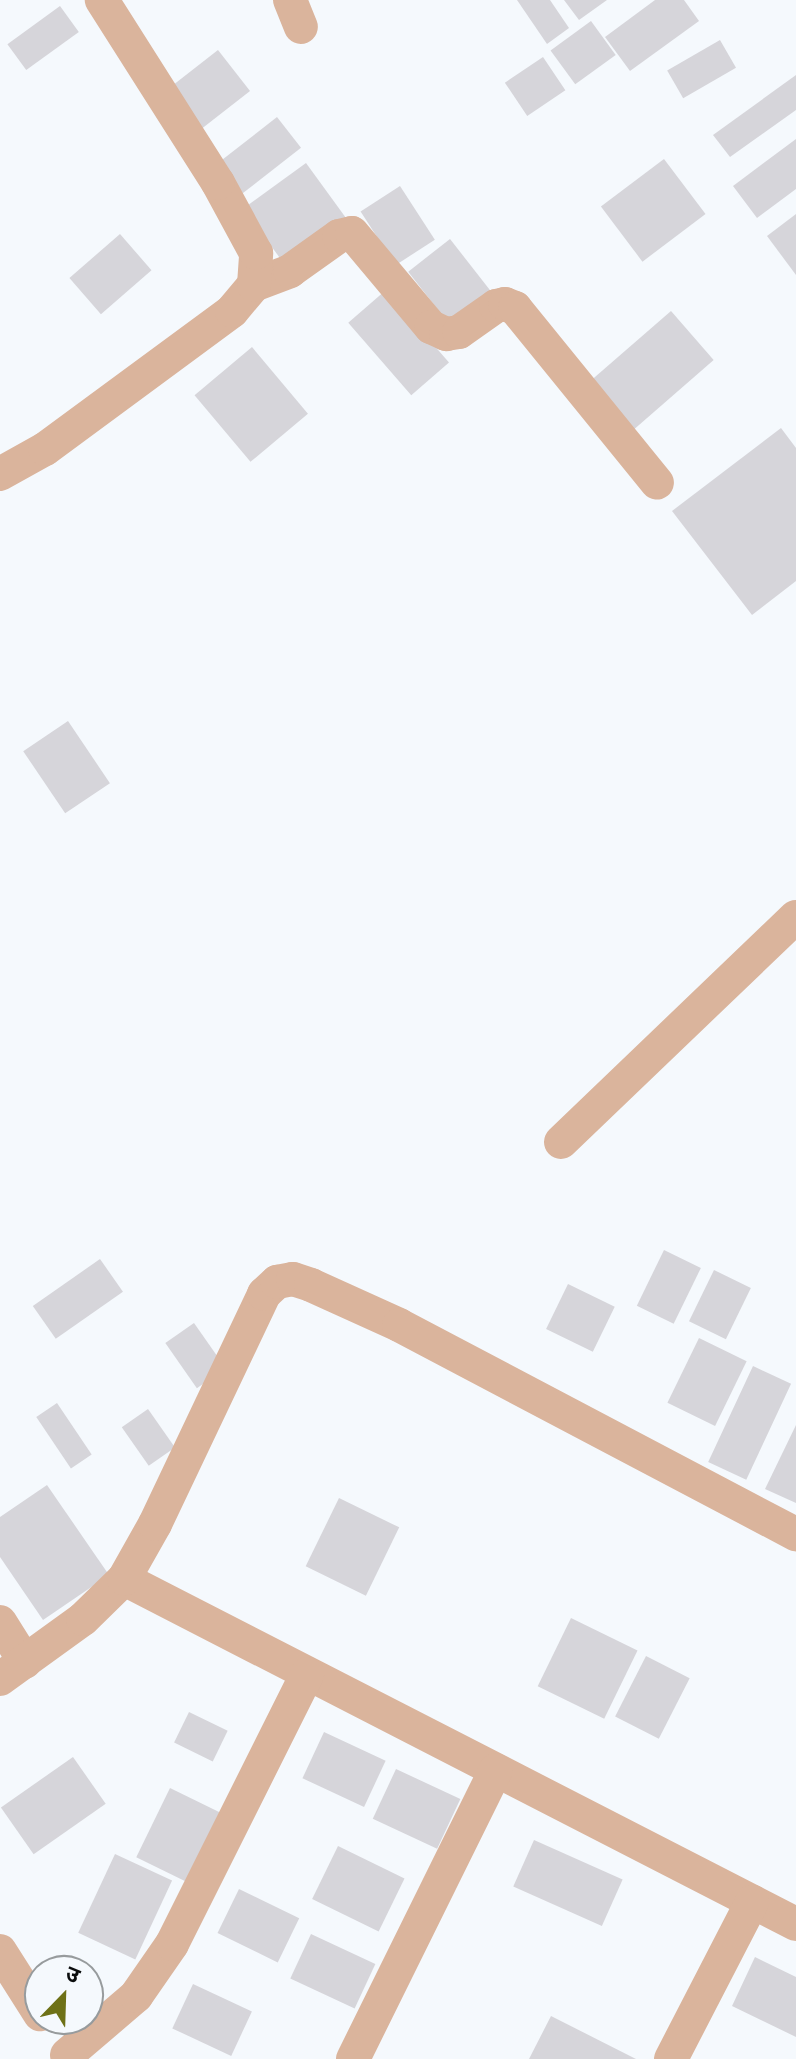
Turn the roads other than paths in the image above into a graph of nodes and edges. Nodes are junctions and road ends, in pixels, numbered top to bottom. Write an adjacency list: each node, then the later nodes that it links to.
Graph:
1 (102, 0): 2 (street)
2 (254, 285): 3 (street); 4 (street)
3 (0, 474)
4 (657, 483)
5 (796, 917): 6 (street)
6 (561, 1142)
7 (796, 1534): 8 (street)
8 (124, 1579): 10 (street); 11 (street)
9 (0, 1622): 10 (street)
10 (12, 1670)
11 (307, 1674): 12 (street); 18 (street)
12 (496, 1770): 13 (street); 19 (street)
13 (752, 1902): 14 (street); 20 (street)
14 (796, 1924)
15 (0, 1951): 16 (street)
16 (24, 1988)
17 (54, 2035): 18 (street)
18 (68, 2057)
19 (353, 2059)
20 (671, 2059)

